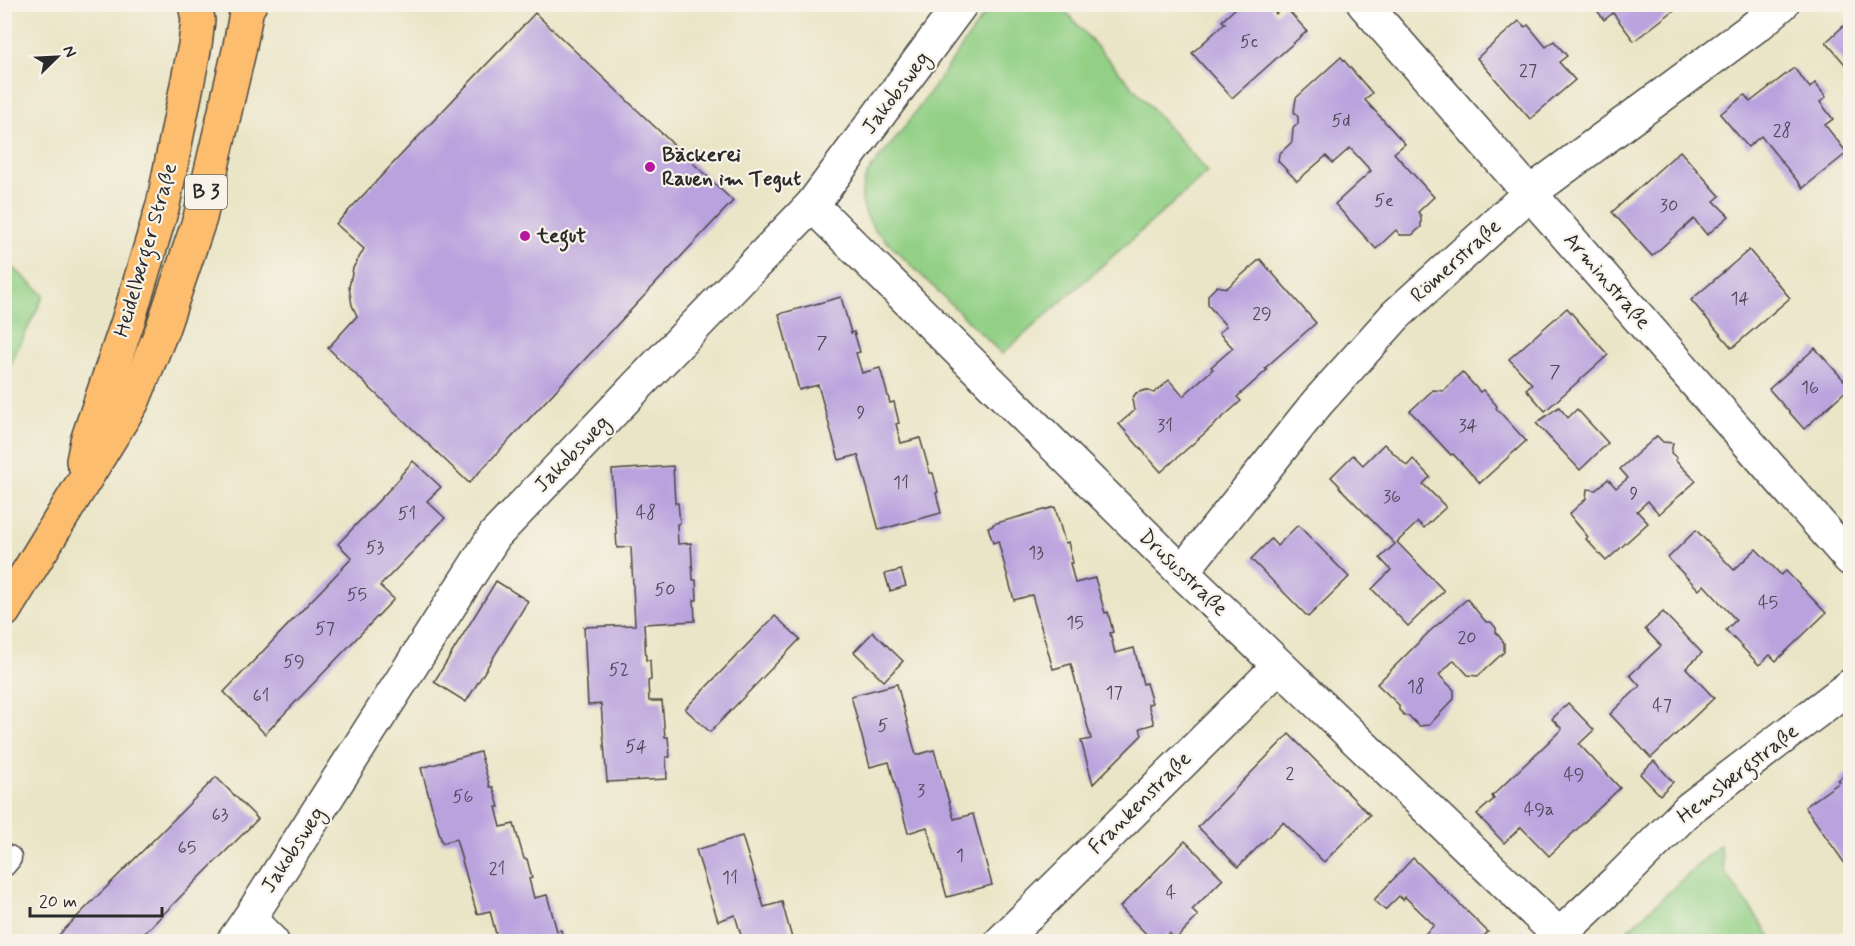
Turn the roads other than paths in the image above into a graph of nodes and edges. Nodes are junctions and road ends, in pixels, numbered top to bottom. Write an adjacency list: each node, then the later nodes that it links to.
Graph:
1 (195, 4): 8 (main road, Heidelberger Straße / B 3)
2 (250, 4): 8 (main road, Heidelberger Straße / B 3)
3 (961, 4): 7 (street, Jakobsweg)
4 (1364, 4): 6 (street, Arminstraße)
5 (1782, 4): 6 (street, Römerstraße)
6 (1530, 194): 9 (street, Arminstraße); 10 (street, Römerstraße)
7 (812, 205): 10 (street, Drususstraße); 14 (street, Jakobsweg)
8 (76, 492): 11 (main road, Heidelberger Straße / B 3)
9 (1851, 559)
10 (1182, 572): 12 (street, Drususstraße)
11 (4, 610)
12 (1279, 666): 15 (street, Drususstraße); 17 (street, Frankenstraße)
13 (1851, 686): 15 (street, Hemsbergstraße)
14 (241, 930): 16 (street)
15 (1556, 938)
16 (272, 942)
17 (1001, 942)

